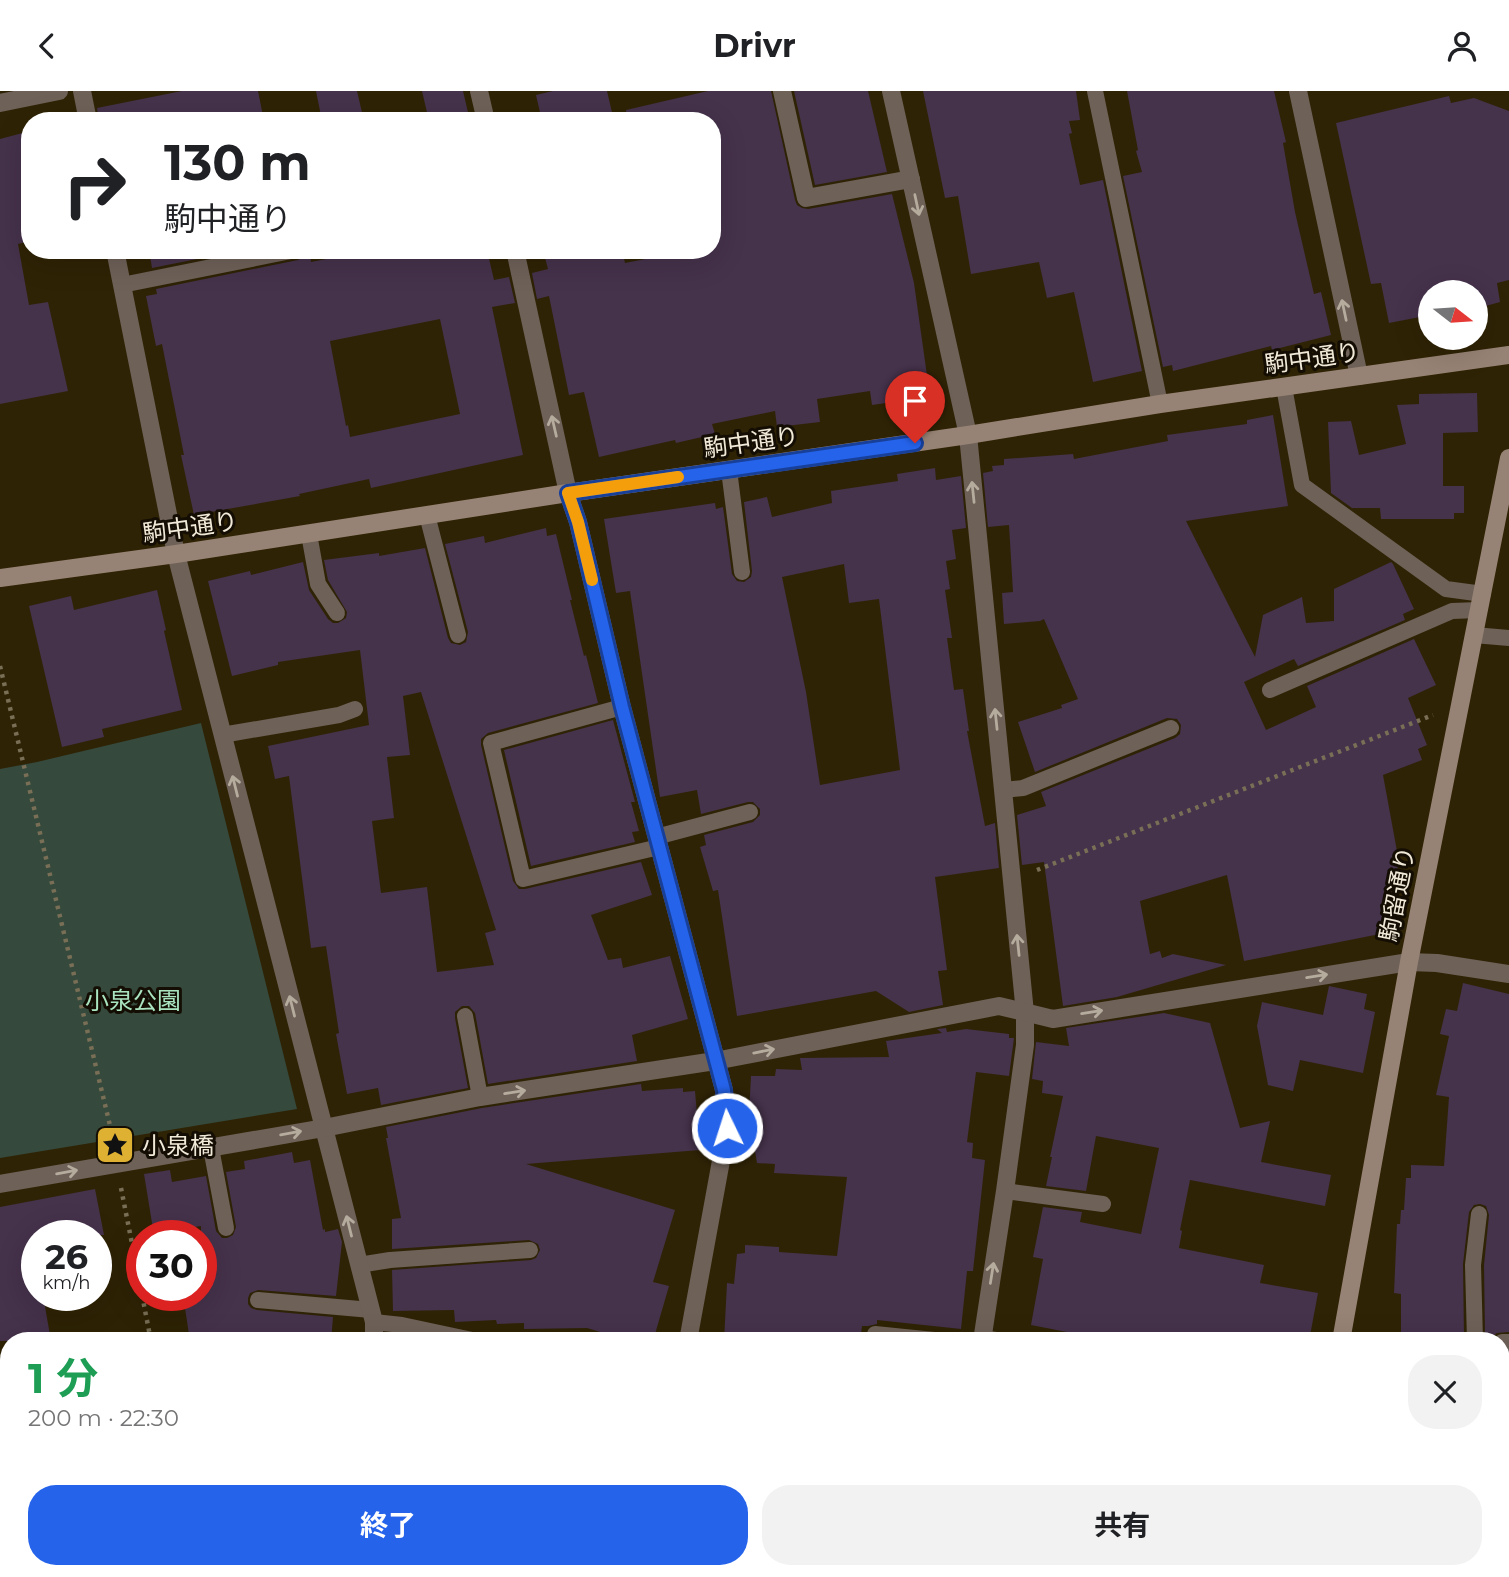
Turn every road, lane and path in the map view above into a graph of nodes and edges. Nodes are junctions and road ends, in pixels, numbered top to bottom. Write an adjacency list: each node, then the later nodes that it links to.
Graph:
1 (59, 91): 8 (street)
2 (82, 91): 9 (street)
3 (480, 91): 10 (street)
4 (782, 91): 11 (street)
5 (891, 91): 11 (street)
6 (1095, 91): 19 (lane)
7 (1298, 91): 17 (street, one-way to 7)
8 (0, 103)
9 (87, 112)
10 (484, 112)
11 (911, 179): 20 (street, one-way to 20)
12 (117, 259): 15 (street)
13 (251, 259): 15 (lane)
14 (517, 259): 23 (street, one-way to 14)
15 (122, 285): 26 (street)
16 (1509, 355): 17 (street, 駒中通り)
17 (1359, 376): 18 (street, 駒中通り)
18 (1284, 387): 19 (street, 駒中通り); 29 (lane)
19 (1160, 404): 20 (street, 駒中通り)
20 (968, 435): 22 (street, 駒中通り); 41 (street, one-way to 20)
21 (1509, 458): 29 (street, 駒留通り)
22 (729, 470): 23 (street, 駒中通り); 27 (lane)
23 (568, 493): 24 (street, 駒中通り); 37 (street)
24 (427, 515): 25 (street, 駒中通り); 31 (lane)
25 (309, 534): 26 (street, 駒中通り); 30 (lane)
26 (176, 554): 28 (street, 駒中通り); 40 (street)
27 (742, 572)
28 (0, 578)
29 (1481, 602): 32 (street, 駒留通り); 35 (lane)
30 (337, 613)
31 (458, 635)
32 (1474, 635): 33 (lane); 36 (street, 駒留通り)
33 (1509, 638)
34 (0, 666): 50 (path)
35 (1270, 690)
36 (1460, 705): 44 (path); 45 (street, 駒留通り)
37 (622, 707): 43 (street); 43 (lane)
38 (355, 709): 40 (lane)
39 (1171, 728): 41 (lane)
40 (222, 735): 52 (street, one-way to 40)
41 (1003, 790): 44 (street)
42 (750, 812): 43 (lane)
43 (657, 842): 49 (street)
44 (1011, 880): 47 (street, one-way to 44)
45 (1409, 962): 46 (street); 47 (street, one-way to 45); 68 (street, 駒留通り)
46 (1509, 974)
47 (1025, 1013): 49 (street, one-way to 47); 55 (street)
48 (465, 1016): 51 (lane)
49 (715, 1061): 51 (street, one-way to 49); 66 (street)
50 (102, 1089)
51 (480, 1097): 52 (street)
52 (324, 1128): 53 (street, one-way to 52); 60 (street, one-way to 52)
53 (211, 1147): 54 (street, one-way to 53); 58 (lane)
54 (0, 1184)
55 (1005, 1191): 56 (lane); 67 (street, one-way to 55)
56 (1102, 1204)
57 (1479, 1215): 69 (lane)
58 (226, 1228)
59 (530, 1250): 60 (lane)
60 (359, 1265): 63 (street)
61 (258, 1300): 63 (lane)
62 (145, 1311): 64 (path)
63 (373, 1324): 65 (lane)
64 (149, 1332)
65 (435, 1332)
66 (690, 1332)
67 (983, 1332)
68 (1343, 1332)
69 (1475, 1332)

